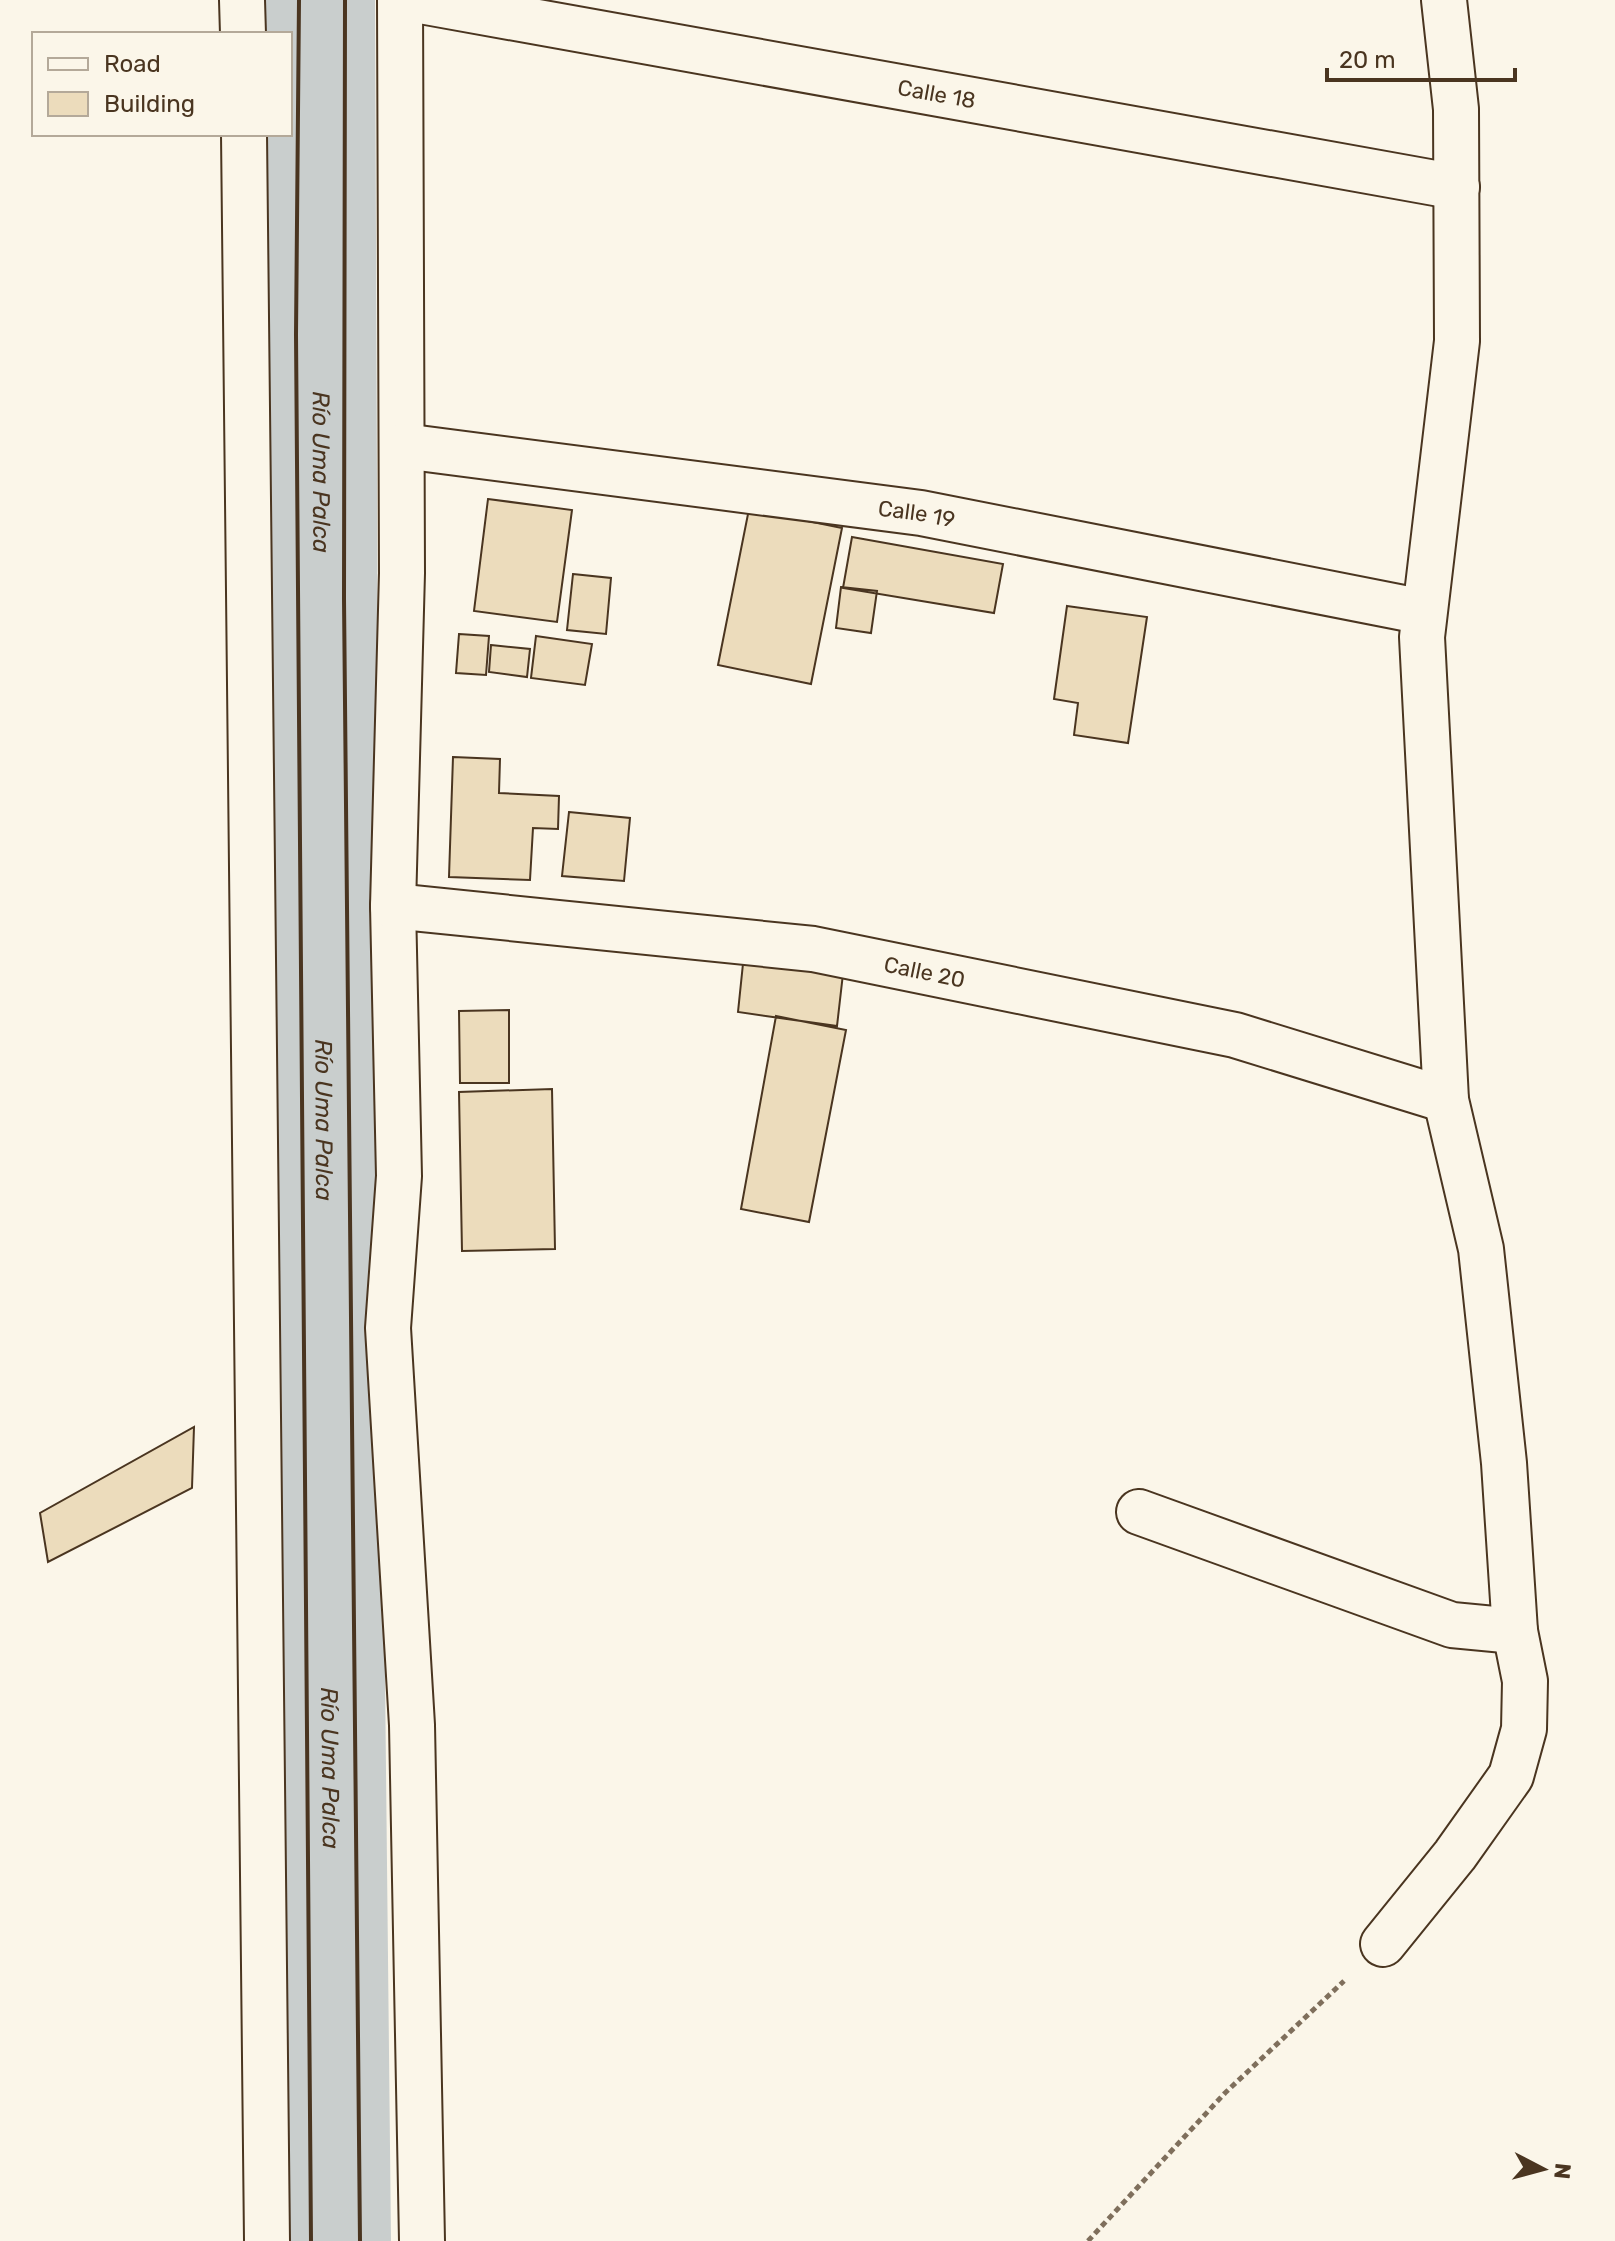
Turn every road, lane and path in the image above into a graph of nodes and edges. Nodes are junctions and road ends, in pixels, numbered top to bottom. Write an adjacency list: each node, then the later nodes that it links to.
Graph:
1 (242, 0): 5 (street)
2 (400, 0): 8 (street)
3 (415, 0): 7 (street, Calle 18)
4 (1444, 0): 7 (street)
5 (243, 32)
6 (244, 136): 15 (street)
7 (1457, 187): 9 (street)
8 (403, 446): 9 (street, Calle 19); 10 (street)
9 (1424, 612): 11 (street)
10 (393, 906): 11 (street, Calle 20); 16 (street)
11 (1446, 1100): 13 (street)
12 (1139, 1512): 13 (street)
13 (1515, 1631): 14 (street)
14 (1383, 1944): 17 (path)
15 (267, 2241)
16 (422, 2241)
17 (1088, 2241)

